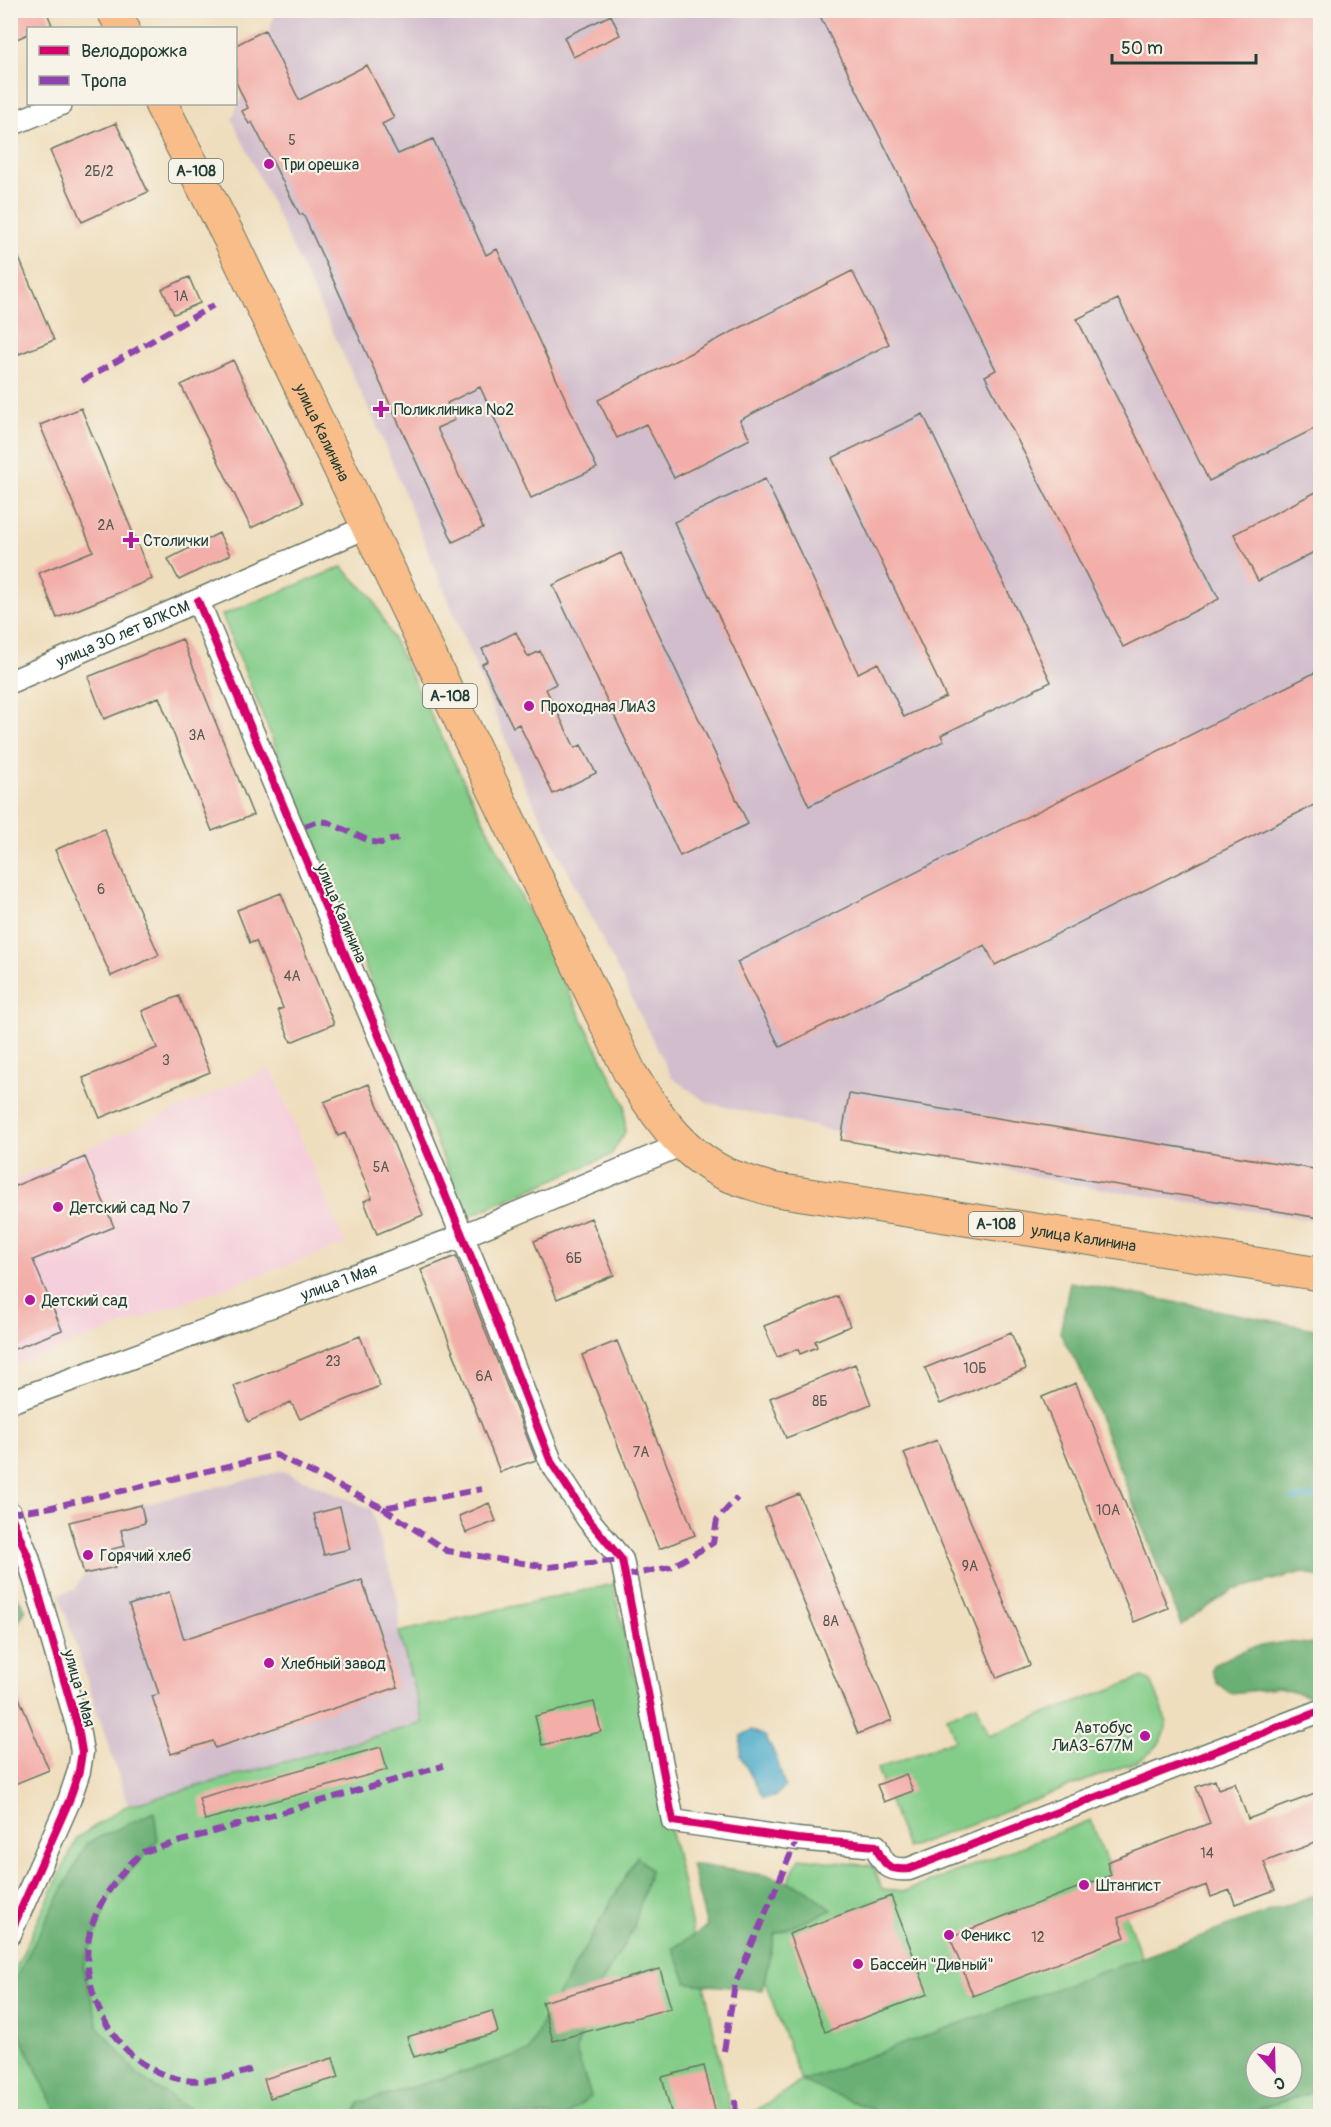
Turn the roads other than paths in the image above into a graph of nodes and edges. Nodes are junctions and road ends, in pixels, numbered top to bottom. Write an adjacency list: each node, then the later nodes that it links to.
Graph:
1 (113, 10): 2 (highway)
2 (122, 27)
3 (59, 105): 5 (street)
4 (162, 105): 6 (highway, улица Калинина / А-108)
5 (10, 125)
6 (367, 528): 7 (street, улица 30 лет ВЛКСМ); 9 (highway, улица Калинина / А-108)
7 (198, 602): 8 (street, улица 30 лет ВЛКСМ); 10 (street, улица Калинина)
8 (10, 682)
9 (682, 1144): 10 (street); 11 (highway, улица Калинина / А-108)
10 (462, 1236): 12 (street, улица 1 Мая); 15 (street, улица Калинина)
11 (1320, 1274)
12 (10, 1402)
13 (10, 1513): 14 (street, улица 1 Мая)
14 (19, 1560): 16 (street, улица 1 Мая)
15 (1320, 1711)
16 (10, 1934)

